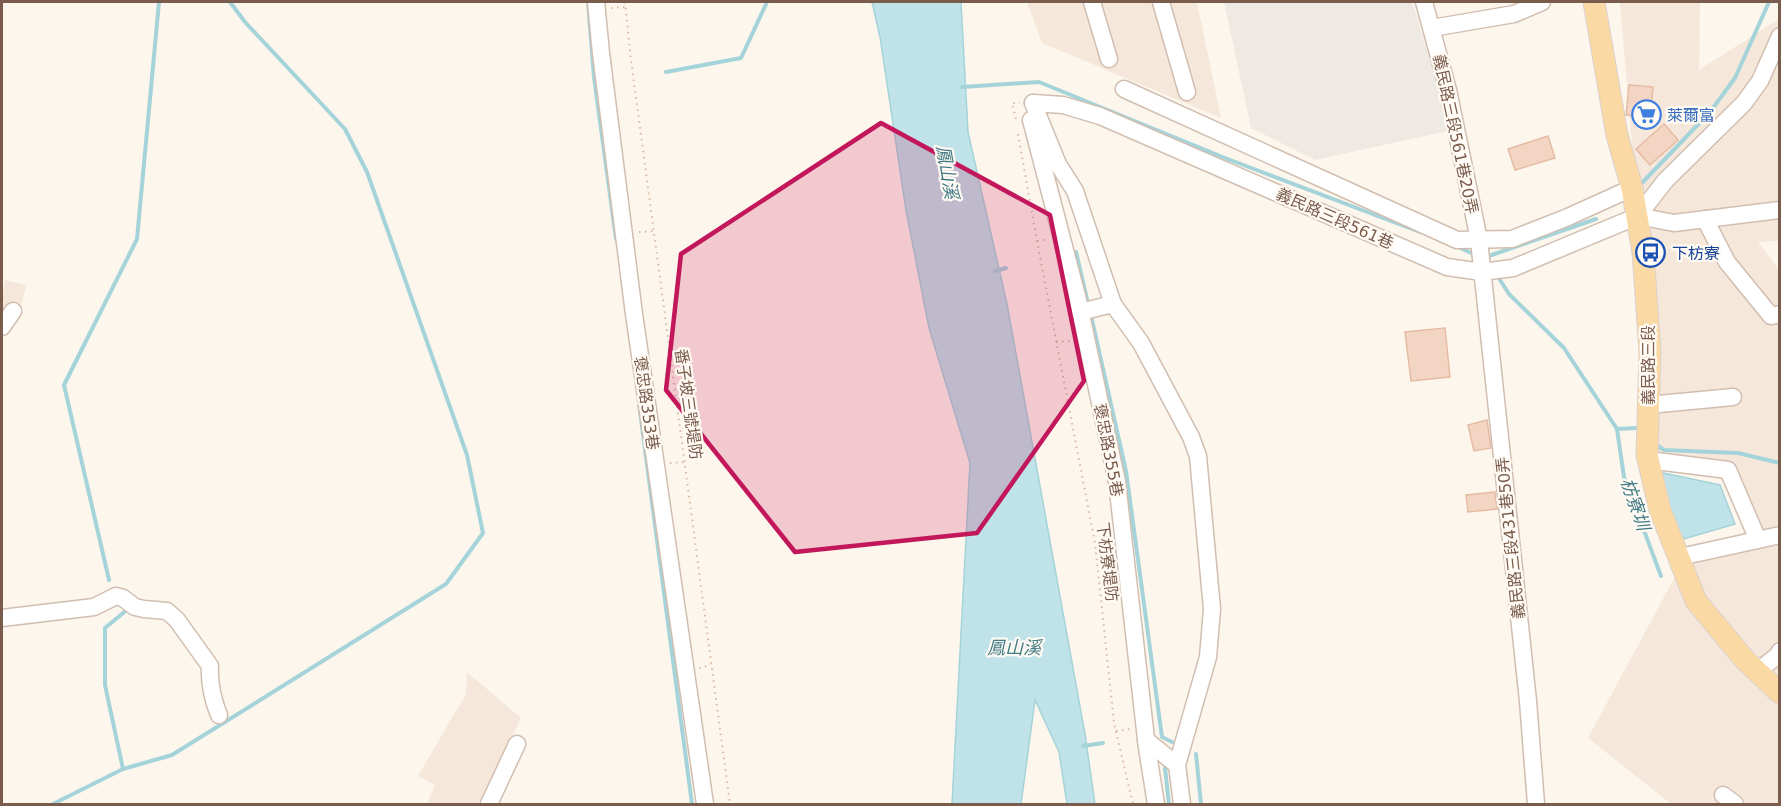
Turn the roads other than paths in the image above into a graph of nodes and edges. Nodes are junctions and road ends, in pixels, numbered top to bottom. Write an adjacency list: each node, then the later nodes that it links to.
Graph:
1 (596, 2): 39 (street, 褒忠路353巷)
2 (1092, 2): 9 (street)
3 (1161, 2): 11 (street)
4 (1424, 2): 7 (street, 義民路三段561巷20弄)
5 (1542, 2): 7 (street)
6 (1594, 2): 13 (main road, 義民路三段)
7 (1432, 28): 17 (street, 義民路三段561巷20弄)
8 (1779, 36): 15 (street)
9 (1109, 59)
10 (1124, 89): 17 (street, 義民路三段561巷)
11 (1187, 92)
12 (1033, 103): 18 (street, 義民路三段561巷); 19 (street); 21 (street, 褒忠路355巷)
13 (1632, 188): 15 (main road, 義民路三段); 17 (street, 義民路三段561巷)
14 (1779, 210): 16 (street)
15 (1638, 216): 16 (street); 18 (street, 義民路三段561巷); 25 (main road, 義民路三段)
16 (1705, 219): 22 (street)
17 (1479, 240): 18 (street, 義民路三段561巷20弄)
18 (1482, 272): 42 (street, 義民路三段431巷50弄)
19 (1113, 304): 21 (street); 37 (street)
20 (13, 311): 23 (street)
21 (1080, 312): 35 (street, 褒忠路355巷)
22 (1779, 314)
23 (2, 327)
24 (1733, 397): 25 (street)
25 (1648, 405): 26 (main road, 義民路三段)
26 (1648, 460): 28 (street); 29 (main road, 義民路三段)
27 (1779, 535): 28 (street)
28 (1758, 540): 29 (street)
29 (1680, 557): 32 (main road, 義民路三段)
30 (2, 618): 34 (street)
31 (1779, 651): 32 (street)
32 (1757, 672): 33 (main road, 義民路三段)
33 (1779, 693)
34 (219, 715)
35 (1146, 740): 37 (street); 40 (street, 褒忠路355巷)
36 (517, 744): 38 (street)
37 (1177, 765): 41 (street)
38 (489, 804)
39 (705, 804)
40 (1156, 804)
41 (1182, 804)
42 (1536, 804)

